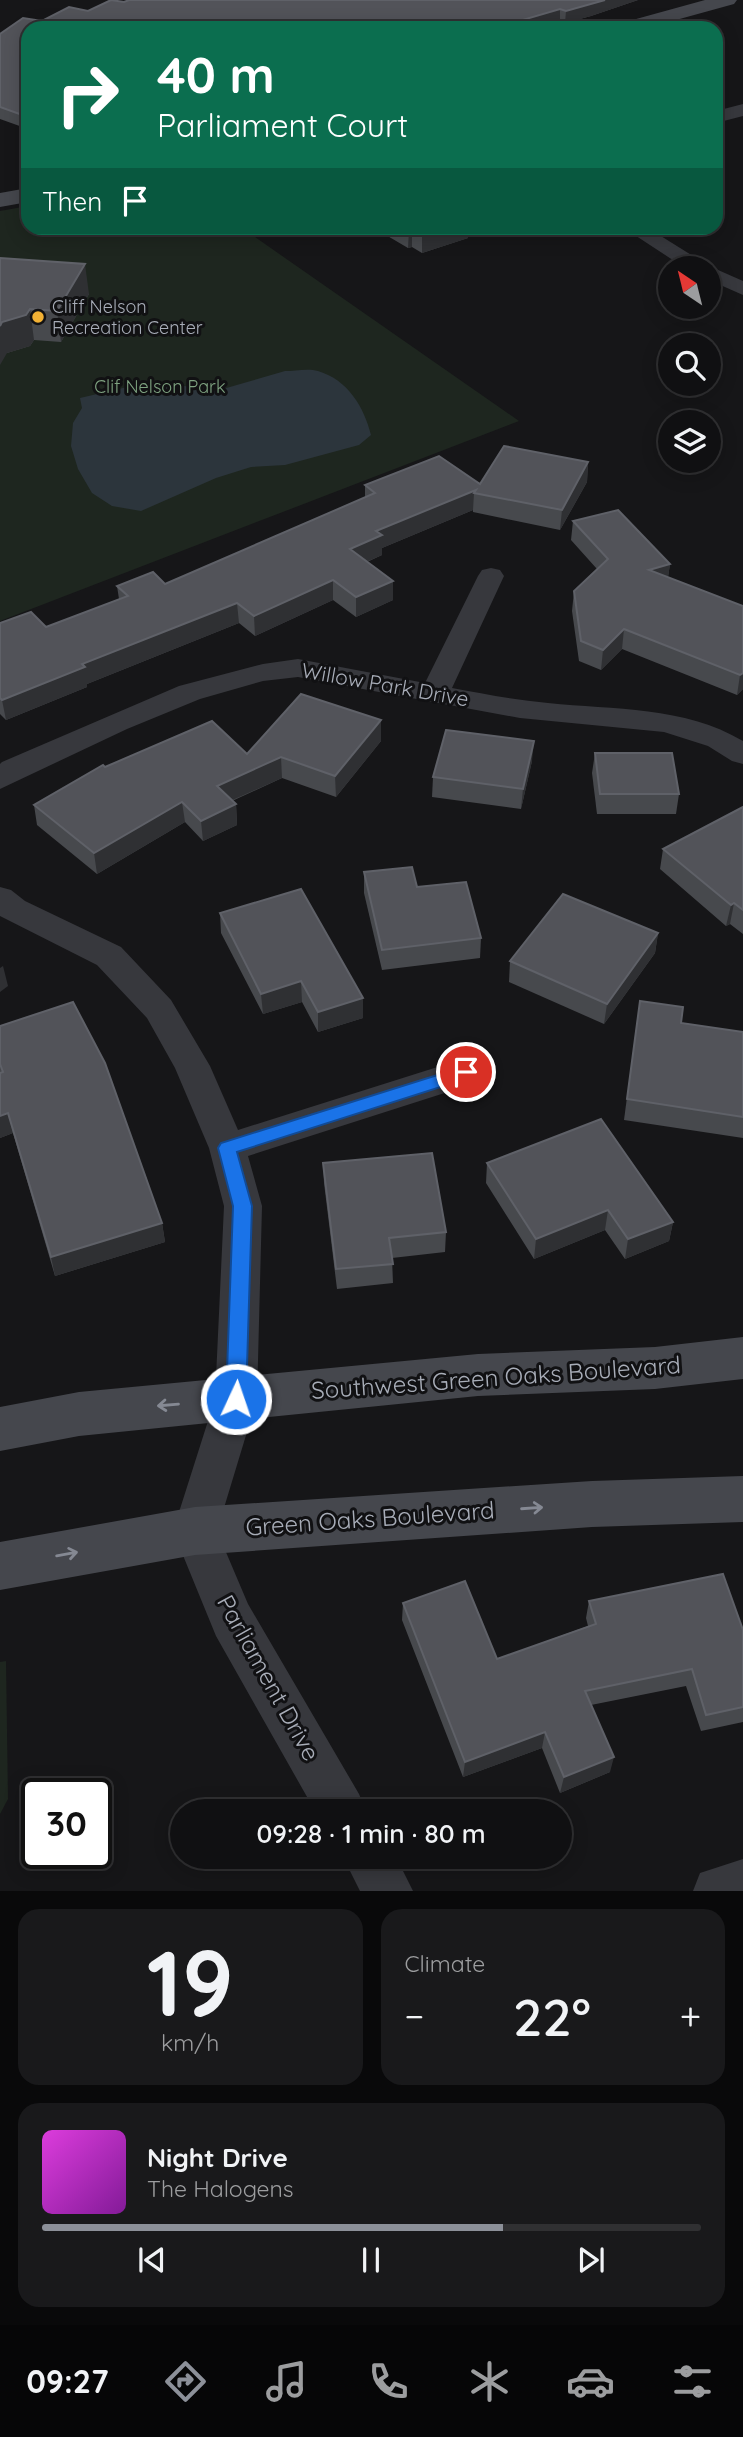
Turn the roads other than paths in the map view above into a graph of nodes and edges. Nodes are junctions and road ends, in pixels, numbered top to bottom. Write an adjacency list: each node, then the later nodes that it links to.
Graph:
1 (729, 9): 2 (main road); 3 (main road)
2 (663, 21)
3 (709, 21)
4 (743, 110): 5 (street)
5 (723, 115)
6 (21, 176): 7 (main road)
7 (0, 179)
8 (21, 196): 9 (main road)
9 (0, 200)
10 (646, 235): 11 (street)
11 (680, 256)
12 (721, 278): 13 (street)
13 (743, 289)
14 (491, 576): 15 (street)
15 (435, 693): 16 (street, Willow Park Drive); 17 (street, Willow Park Drive)
16 (743, 754)
17 (0, 779)
18 (0, 898): 20 (street)
19 (466, 1072): 20 (street)
20 (227, 1148): 22 (street)
21 (743, 1358): 22 (main road, Southwest Green Oaks Boulevard)
22 (236, 1399): 23 (main road, Southwest Green Oaks Boulevard, one-way to 23); 25 (street)
23 (0, 1429)
24 (743, 1499): 25 (main road, Green Oaks Boulevard, one-way to 24)
25 (195, 1531): 26 (main road, Green Oaks Boulevard, one-way to 25); 27 (street, Parliament Drive)
26 (0, 1566)
27 (335, 1799)
28 (375, 1869): 30 (street)
29 (743, 1884): 31 (street)
30 (388, 1891)
31 (718, 1891)

